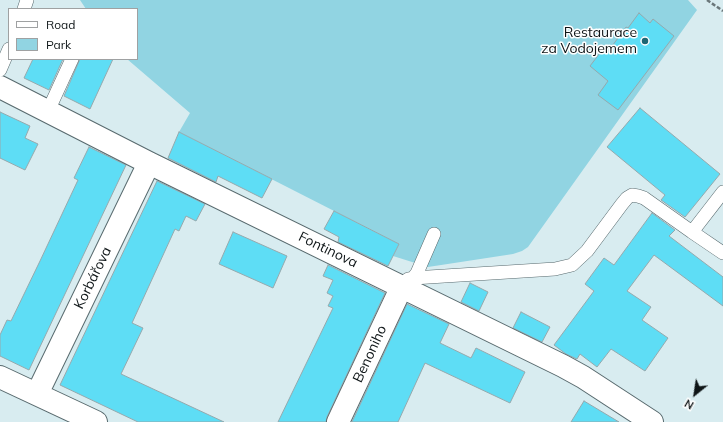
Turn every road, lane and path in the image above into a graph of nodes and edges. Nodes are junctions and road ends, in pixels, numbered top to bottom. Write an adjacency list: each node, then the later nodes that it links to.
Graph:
1 (707, 0): 2 (path)
2 (723, 11)
3 (8, 51): 5 (lane)
4 (72, 60): 7 (lane)
5 (0, 70)
6 (0, 87): 7 (street, Fontinova)
7 (48, 111): 8 (street, Fontinova)
8 (149, 163): 13 (street, Fontinova); 15 (street, Korbářova)
9 (723, 192): 10 (lane)
10 (692, 232): 12 (lane); 13 (lane)
11 (434, 234): 13 (lane)
12 (723, 253)
13 (408, 282): 17 (street, Benoniho); 18 (street, Fontinova)
14 (0, 377): 15 (street)
15 (37, 394): 16 (street)
16 (96, 422)
17 (338, 422)
18 (652, 422)

